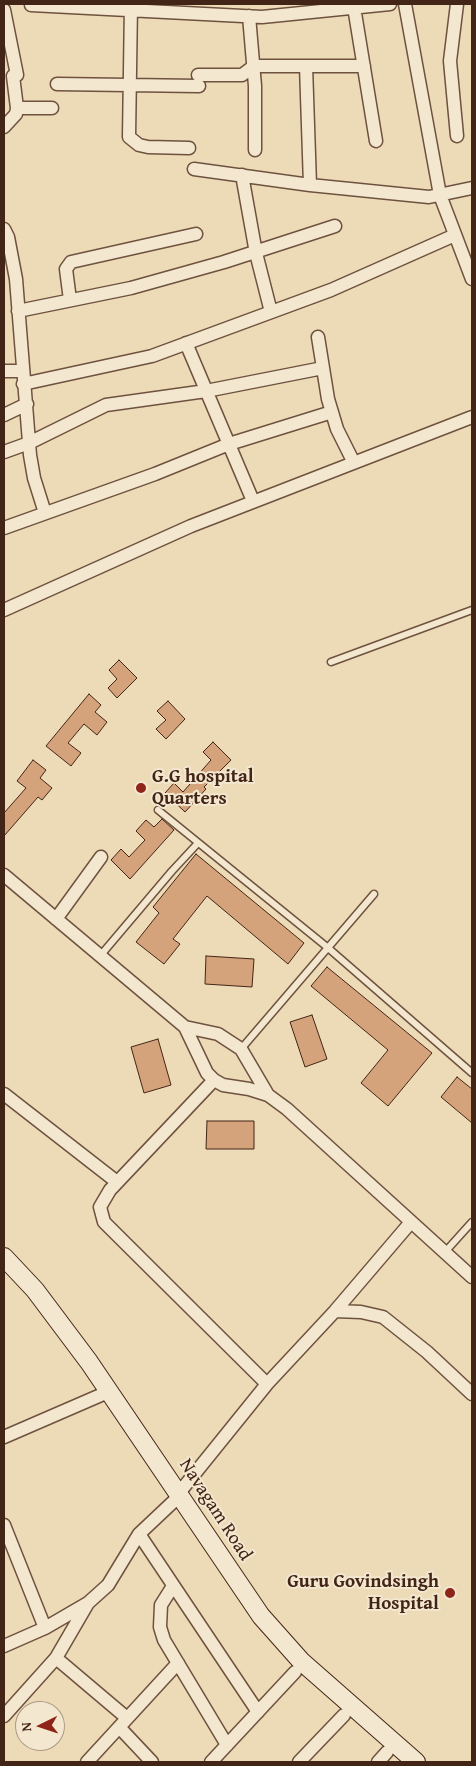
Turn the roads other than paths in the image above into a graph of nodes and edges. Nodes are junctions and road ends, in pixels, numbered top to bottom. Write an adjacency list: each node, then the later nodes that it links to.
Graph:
1 (390, 4): 5 (street)
2 (405, 4): 26 (street)
3 (457, 4): 18 (street)
4 (31, 5): 6 (street)
5 (362, 6): 7 (street); 12 (street)
6 (131, 7): 9 (street); 14 (street)
7 (287, 9): 9 (street)
8 (4, 10): 15 (street)
9 (249, 16): 10 (street)
10 (254, 66): 11 (street); 14 (street); 21 (street)
11 (306, 66): 12 (street); 24 (street)
12 (364, 66): 19 (street)
13 (57, 84): 14 (street)
14 (129, 85): 20 (street)
15 (17, 108): 16 (street); 17 (street)
16 (52, 108)
17 (4, 126)
18 (456, 136)
19 (376, 141)
20 (189, 148)
21 (255, 150)
22 (194, 169): 23 (street)
23 (242, 175): 24 (street); 31 (street)
24 (310, 185): 26 (street)
25 (472, 188): 26 (street)
26 (440, 195): 30 (street)
27 (336, 226): 31 (street)
28 (4, 229): 34 (street)
29 (196, 234): 33 (street)
30 (455, 235): 32 (street); 35 (street)
31 (256, 253): 33 (street); 35 (street)
32 (472, 280)
33 (70, 300): 34 (street)
34 (18, 311): 40 (street)
35 (271, 312): 37 (street)
36 (318, 337): 38 (street)
37 (186, 343): 41 (street); 42 (street)
38 (323, 368): 42 (street); 44 (street)
39 (4, 371): 40 (street)
40 (22, 371): 41 (street)
41 (23, 384): 43 (street)
42 (206, 391): 47 (street); 48 (street)
43 (27, 404): 45 (street); 47 (street)
44 (332, 412): 48 (street); 50 (street)
45 (4, 415)
46 (472, 417): 50 (street)
47 (29, 443): 49 (street); 52 (street)
48 (229, 444): 51 (street); 52 (street)
49 (4, 452)
50 (353, 462): 51 (street)
51 (253, 501): 54 (street)
52 (45, 513): 53 (street)
53 (4, 528)
54 (4, 610)
55 (472, 610): 56 (lane)
56 (331, 662)
57 (158, 810): 58 (lane)
58 (198, 843): 63 (lane); 64 (lane)
59 (101, 857): 62 (street)
60 (4, 875): 62 (street)
61 (374, 894): 63 (lane)
62 (56, 919): 64 (street)
63 (328, 948): 66 (lane); 67 (lane)
64 (100, 956): 65 (street)
65 (185, 1027): 66 (street); 68 (street)
66 (240, 1049): 70 (street)
67 (472, 1074)
68 (214, 1080): 70 (street); 71 (street)
69 (4, 1094): 71 (street)
70 (268, 1096): 72 (street)
71 (117, 1182): 79 (street)
72 (412, 1222): 74 (street); 78 (street)
73 (472, 1222): 74 (lane)
74 (445, 1252): 77 (street)
75 (4, 1257): 83 (street, Navagam Road)
76 (4, 1275): 81 (street, Navagam Road)
77 (472, 1277)
78 (335, 1311): 79 (street); 80 (street)
79 (267, 1384): 83 (street)
80 (472, 1394)
81 (102, 1395): 82 (street); 83 (street, Navagam Road)
82 (4, 1437)
83 (176, 1497): 85 (street); 92 (street, Navagam Road); 103 (street, Navagam Road)
84 (4, 1525): 88 (street)
85 (139, 1534): 86 (street); 87 (street)
86 (173, 1586): 91 (street); 93 (street)
87 (88, 1603): 88 (street); 90 (street)
88 (45, 1628): 89 (street)
89 (4, 1646)
90 (56, 1658): 95 (street); 96 (street)
91 (178, 1663): 96 (street); 97 (street)
92 (296, 1672): 93 (street); 94 (street, Navagam Road)
93 (258, 1712): 97 (street)
94 (344, 1714): 98 (street, Navagam Road); 102 (street)
95 (4, 1716)
96 (123, 1722): 99 (street); 100 (street)
97 (227, 1745): 101 (street)
98 (389, 1759)
99 (87, 1762)
100 (152, 1762)
101 (211, 1762)
102 (299, 1762)
103 (416, 1762)

